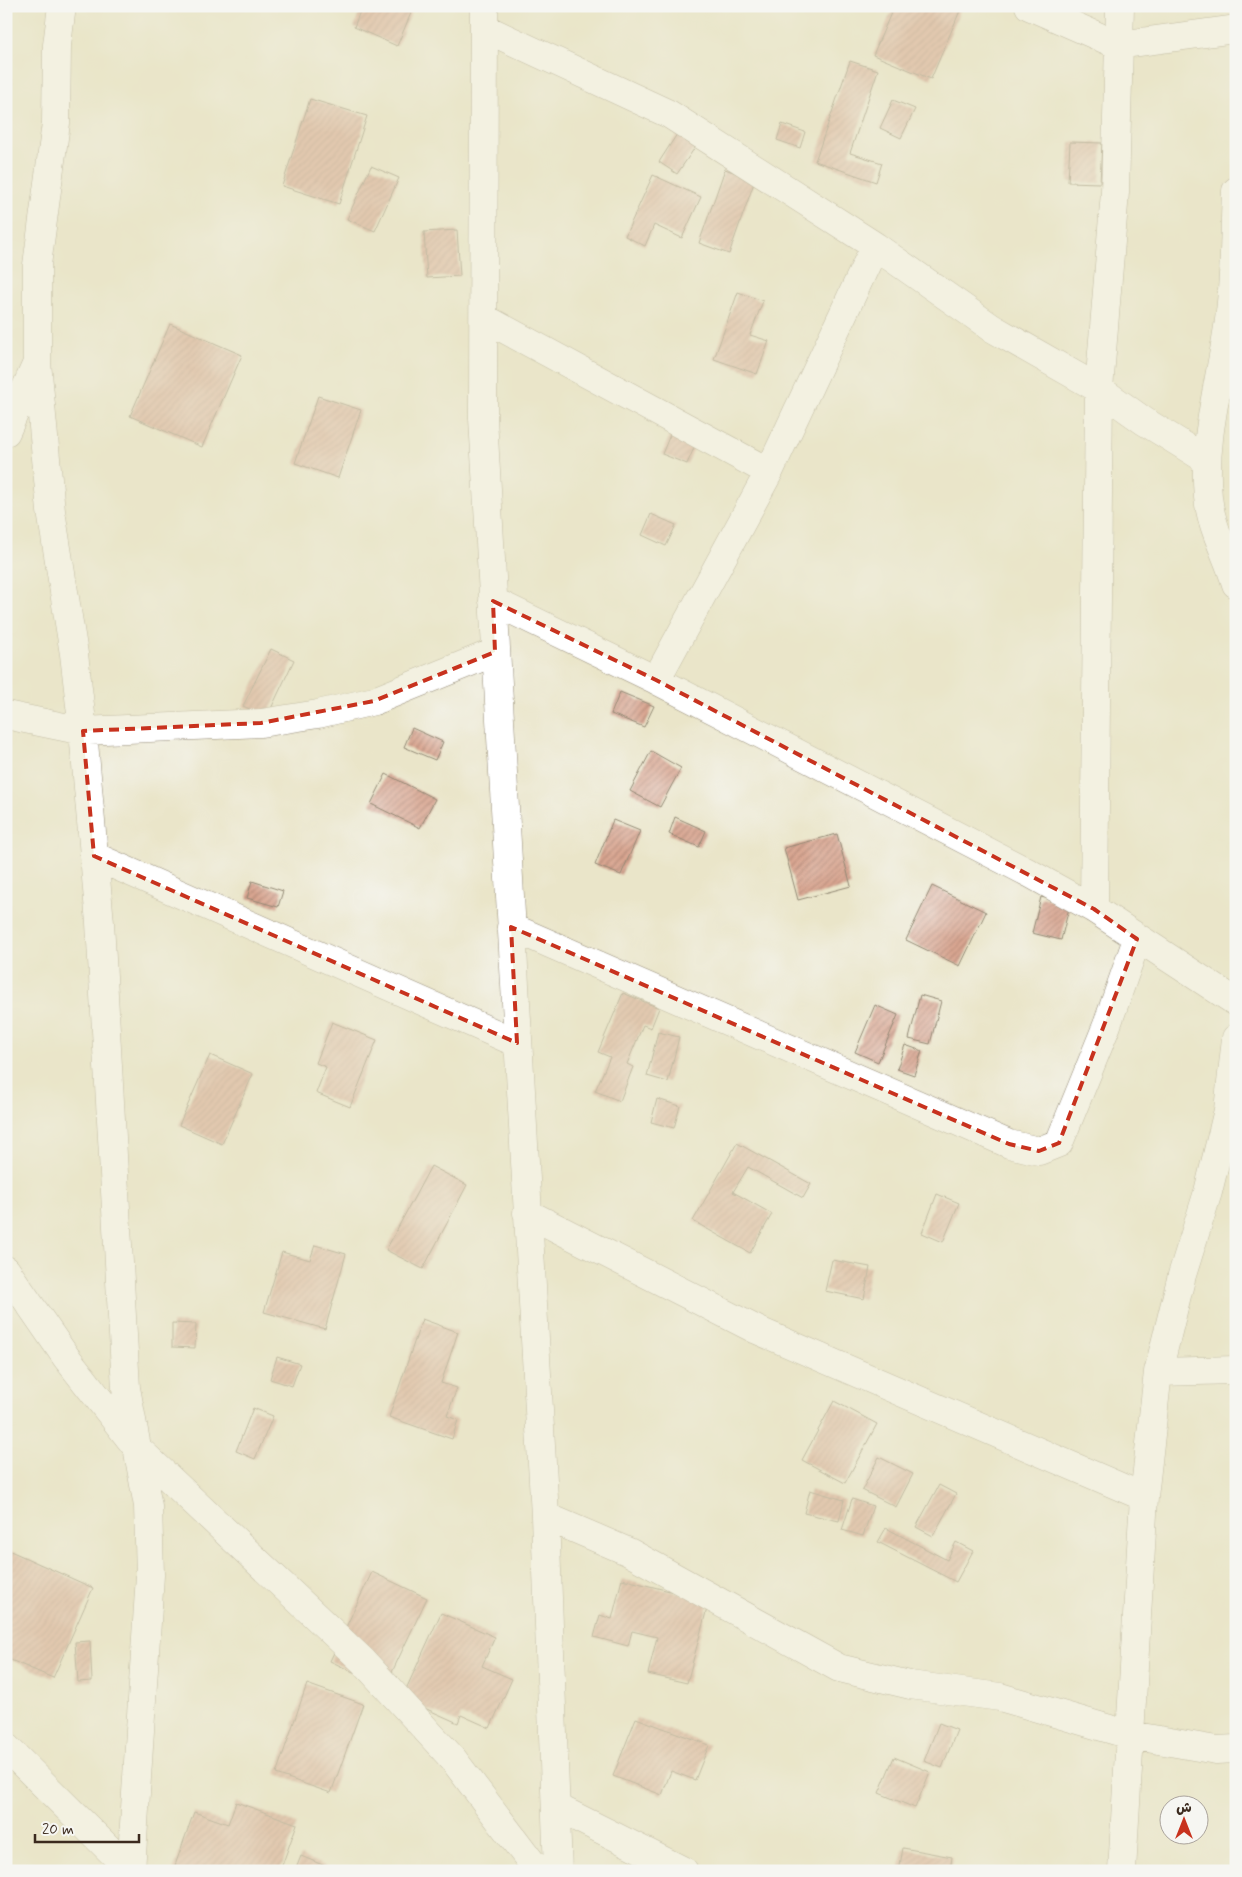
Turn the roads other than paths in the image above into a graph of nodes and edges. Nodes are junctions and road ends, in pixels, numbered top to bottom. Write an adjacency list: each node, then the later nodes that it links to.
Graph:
1 (62, 6): 10 (street)
2 (1029, 6): 6 (street)
3 (1120, 6): 6 (street)
4 (484, 17): 8 (street); 9 (street)
5 (1236, 30): 6 (street)
6 (1118, 45): 11 (street)
7 (1236, 191): 13 (street)
8 (875, 246): 11 (street); 14 (street)
9 (484, 318): 14 (street); 16 (street)
10 (37, 363): 12 (street); 20 (street)
11 (1099, 389): 13 (street); 22 (street)
12 (6, 432)
13 (1207, 460): 15 (street)
14 (769, 472): 18 (street)
15 (1236, 584)
16 (493, 601): 17 (street); 18 (street)
17 (496, 652): 20 (street); 23 (street)
18 (656, 680): 22 (street)
19 (6, 715): 20 (street)
20 (83, 731): 21 (street)
21 (94, 856): 27 (street); 32 (street)
22 (1094, 909): 24 (street)
23 (511, 927): 24 (street); 27 (street)
24 (1137, 939): 25 (street)
25 (1236, 1002)
26 (1236, 1038): 31 (street)
27 (517, 1043): 28 (street)
28 (527, 1212): 33 (street); 34 (street)
29 (6, 1270): 32 (street)
30 (1236, 1370): 31 (street)
31 (1158, 1372): 33 (street)
32 (138, 1448): 39 (street); 40 (street)
33 (1144, 1497): 35 (street)
34 (545, 1516): 35 (street); 38 (street)
35 (1130, 1735): 37 (street); 43 (street)
36 (6, 1747): 39 (street)
37 (1236, 1749)
38 (556, 1808): 41 (street); 42 (street)
39 (131, 1871)
40 (538, 1871)
41 (558, 1871)
42 (684, 1871)
43 (1122, 1871)

